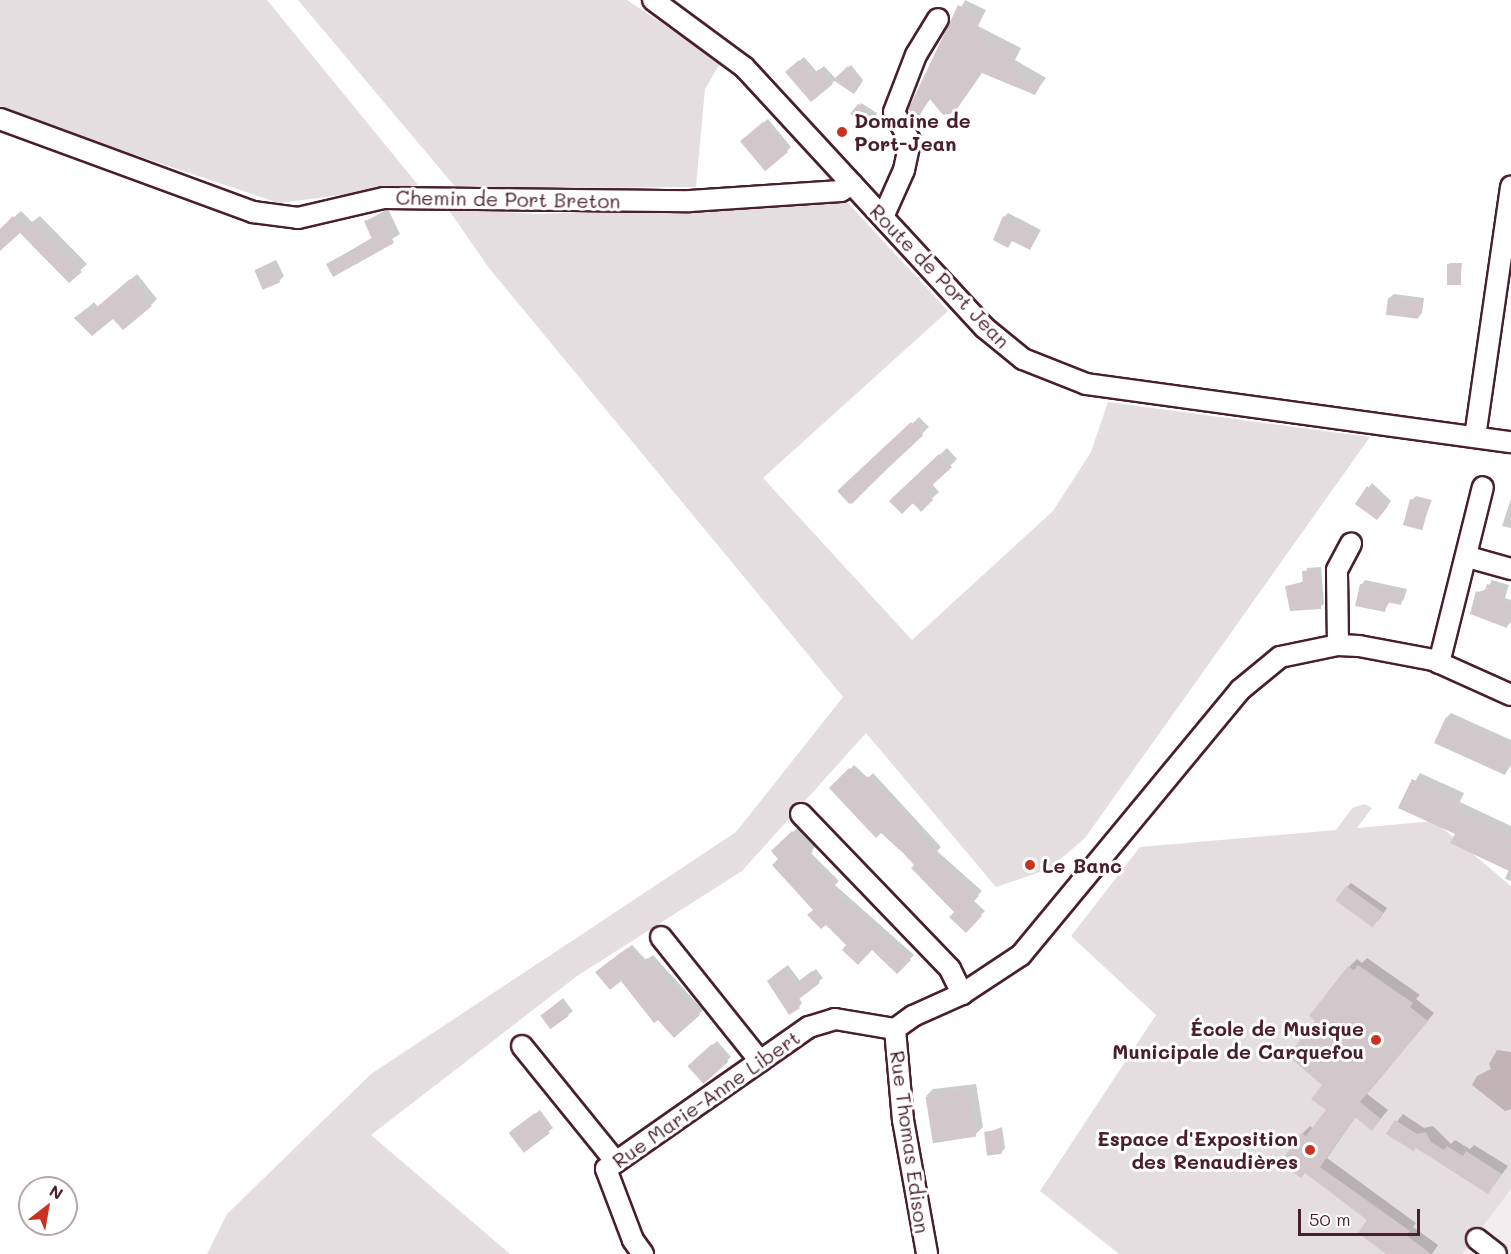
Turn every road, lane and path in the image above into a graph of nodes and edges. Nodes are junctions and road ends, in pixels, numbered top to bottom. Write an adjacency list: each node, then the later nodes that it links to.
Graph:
1 (653, 0): 4 (street, Route de Port Jean)
2 (938, 19): 6 (street)
3 (0, 119): 4 (street, Chemin de Port Breton)
4 (852, 184): 6 (street, Route de Port Jean)
5 (1511, 187): 7 (street)
6 (883, 217): 7 (street, Route de Port Jean)
7 (1475, 437): 8 (street, Route de Port Jean)
8 (1511, 442)
9 (1483, 487): 11 (street)
10 (1352, 544): 13 (street)
11 (1468, 557): 12 (street); 14 (street)
12 (1511, 569)
13 (1338, 645): 14 (street); 18 (street)
14 (1439, 663): 15 (street)
15 (1511, 695)
16 (801, 814): 18 (street)
17 (661, 937): 21 (street)
18 (962, 994): 19 (street)
19 (896, 1029): 21 (street, Rue Marie-Anne Libert); 25 (street, Rue Thomas Edison)
20 (522, 1046): 22 (street)
21 (760, 1061): 22 (street, Rue Marie-Anne Libert)
22 (616, 1162): 24 (street, Rue Marie-Anne Libert)
23 (1477, 1239): 26 (street)
24 (643, 1254)
25 (927, 1254)
26 (1496, 1254)

